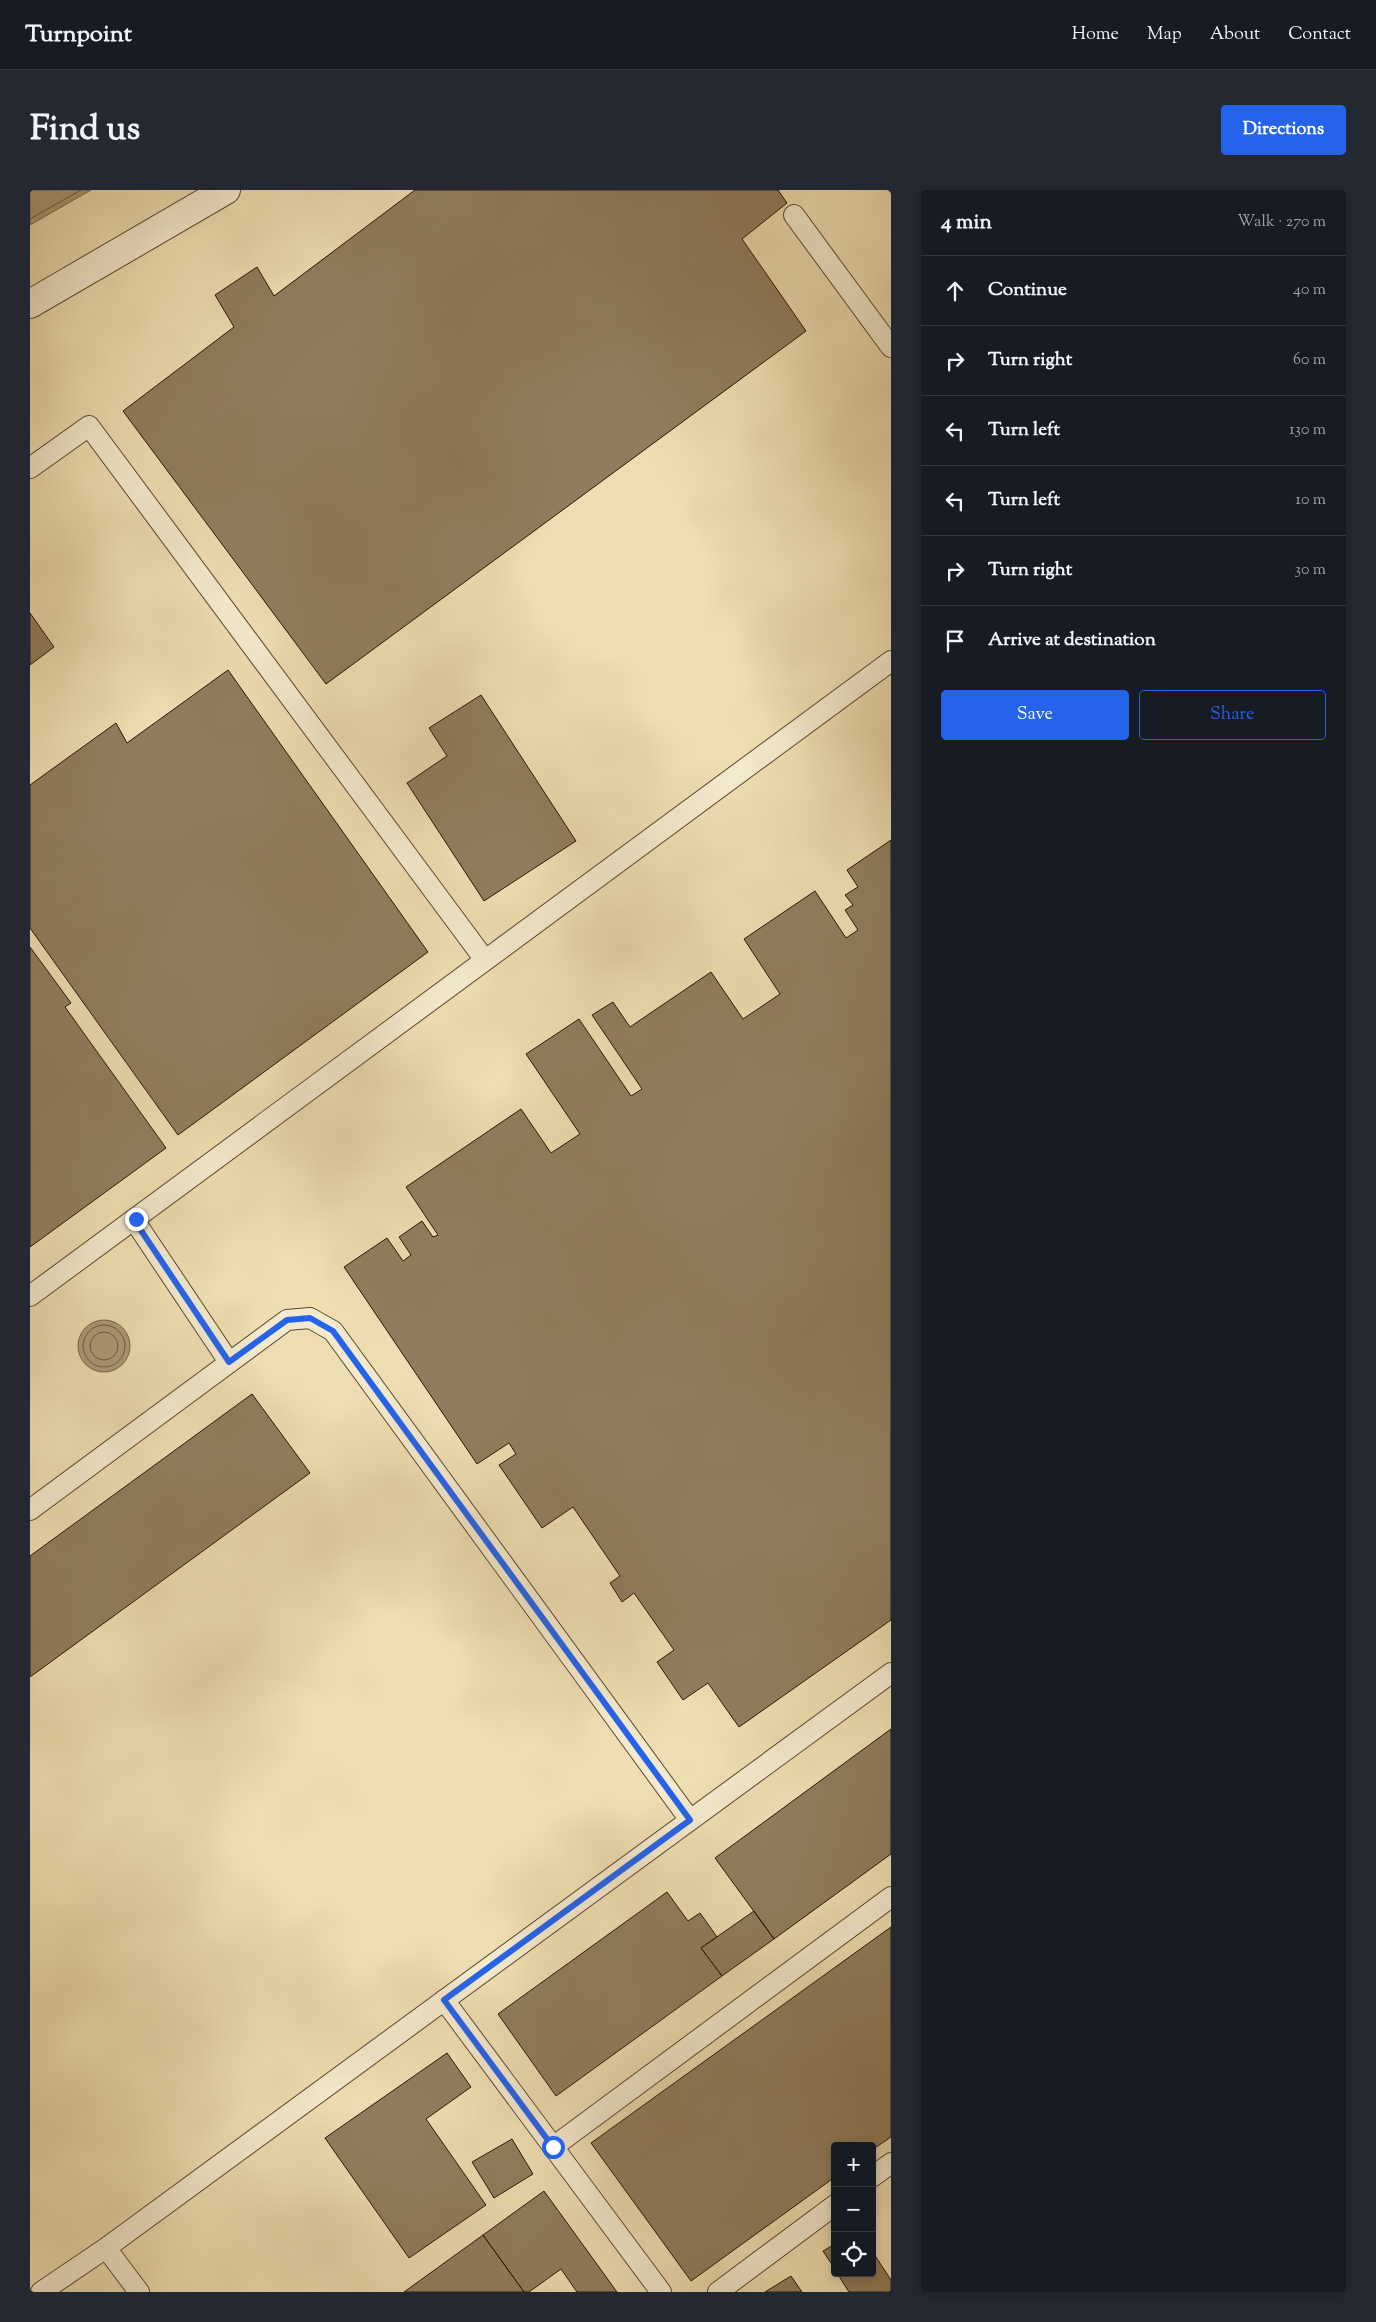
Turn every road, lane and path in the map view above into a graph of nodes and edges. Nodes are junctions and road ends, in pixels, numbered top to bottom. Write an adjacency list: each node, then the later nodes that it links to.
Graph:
1 (226, 190): 3 (street)
2 (794, 216): 4 (lane)
3 (30, 304)
4 (891, 347)
5 (30, 468): 7 (lane)
6 (891, 661): 7 (lane)
7 (485, 960): 8 (lane)
8 (134, 1220): 9 (lane); 10 (lane)
9 (30, 1296)
10 (229, 1362): 11 (lane); 13 (lane)
11 (30, 1510)
12 (891, 1673): 13 (lane)
13 (690, 1820): 15 (lane)
14 (891, 1897): 16 (lane)
15 (444, 2000): 16 (lane); 20 (lane)
16 (553, 2147): 23 (lane)
17 (891, 2163): 18 (lane)
18 (876, 2174)
19 (831, 2208): 24 (lane)
20 (106, 2248): 21 (lane); 22 (lane)
21 (41, 2292)
22 (139, 2292)
23 (661, 2292)
24 (718, 2292)

